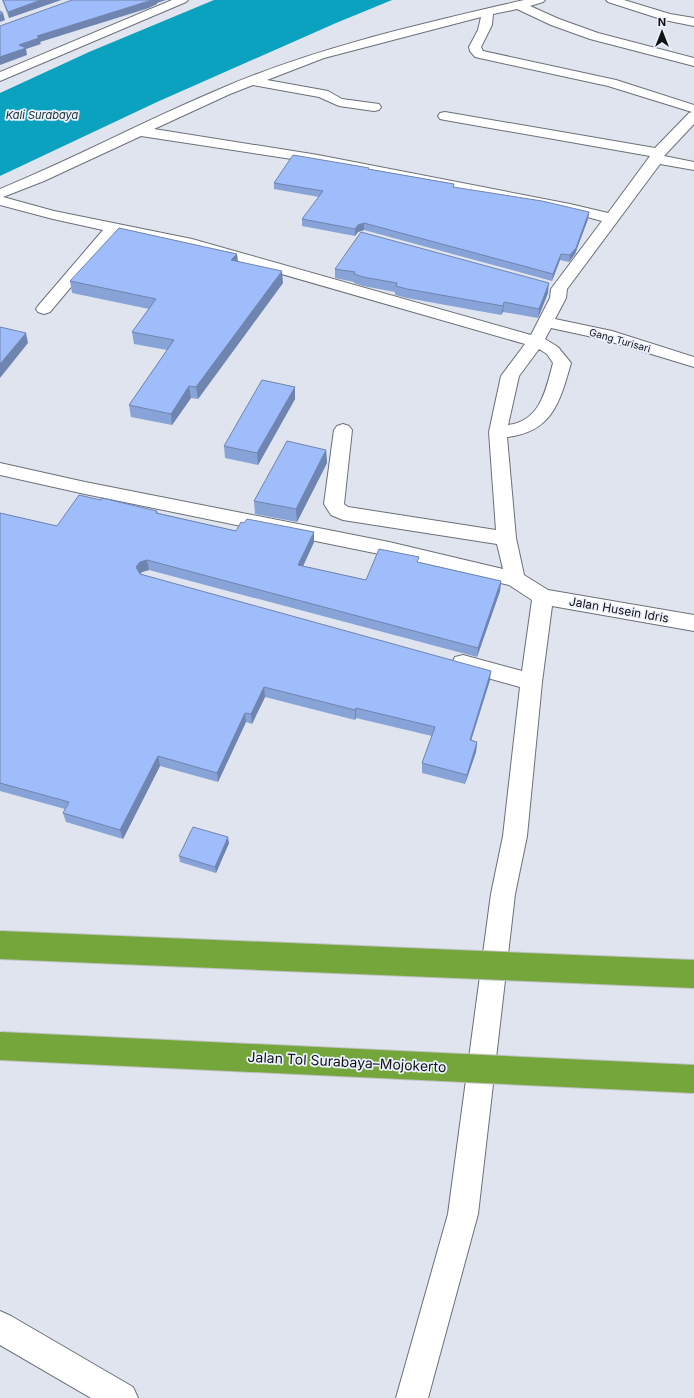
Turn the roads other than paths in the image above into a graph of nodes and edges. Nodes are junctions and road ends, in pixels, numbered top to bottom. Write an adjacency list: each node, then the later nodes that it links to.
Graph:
1 (182, 0): 8 (street)
2 (539, 0): 4 (street)
3 (612, 0): 6 (street)
4 (519, 5): 5 (street); 7 (street)
5 (486, 12): 9 (street); 11 (street)
6 (694, 22)
7 (694, 62)
8 (0, 78)
9 (252, 81): 10 (street); 14 (street)
10 (374, 107)
11 (694, 109)
12 (445, 116): 15 (street)
13 (694, 116): 15 (street)
14 (138, 131): 17 (street); 19 (street)
15 (657, 156): 16 (street); 19 (street)
16 (694, 166)
17 (0, 194)
18 (0, 201): 20 (street)
19 (612, 219): 22 (street)
20 (113, 227): 23 (street); 24 (street)
21 (544, 285): 22 (street)
22 (559, 289): 24 (street)
23 (44, 309)
24 (541, 332): 25 (street, Gang Turisari); 27 (street); 27 (street)
25 (694, 362)
26 (343, 430): 29 (street)
27 (498, 432): 29 (street)
28 (0, 469): 30 (street)
29 (506, 538): 30 (street)
30 (514, 579): 31 (street)
31 (544, 597): 32 (street, Jalan Husein Idris); 34 (street)
32 (694, 623)
33 (447, 659): 34 (street)
34 (531, 682): 41 (street)
35 (0, 945): 36 (highway, bridge)
36 (694, 974)
37 (0, 1046): 38 (highway, Jalan Tol Surabaya–Mojokerto, bridge)
38 (694, 1079)
39 (0, 1327): 40 (street)
40 (122, 1398)
41 (412, 1398)

